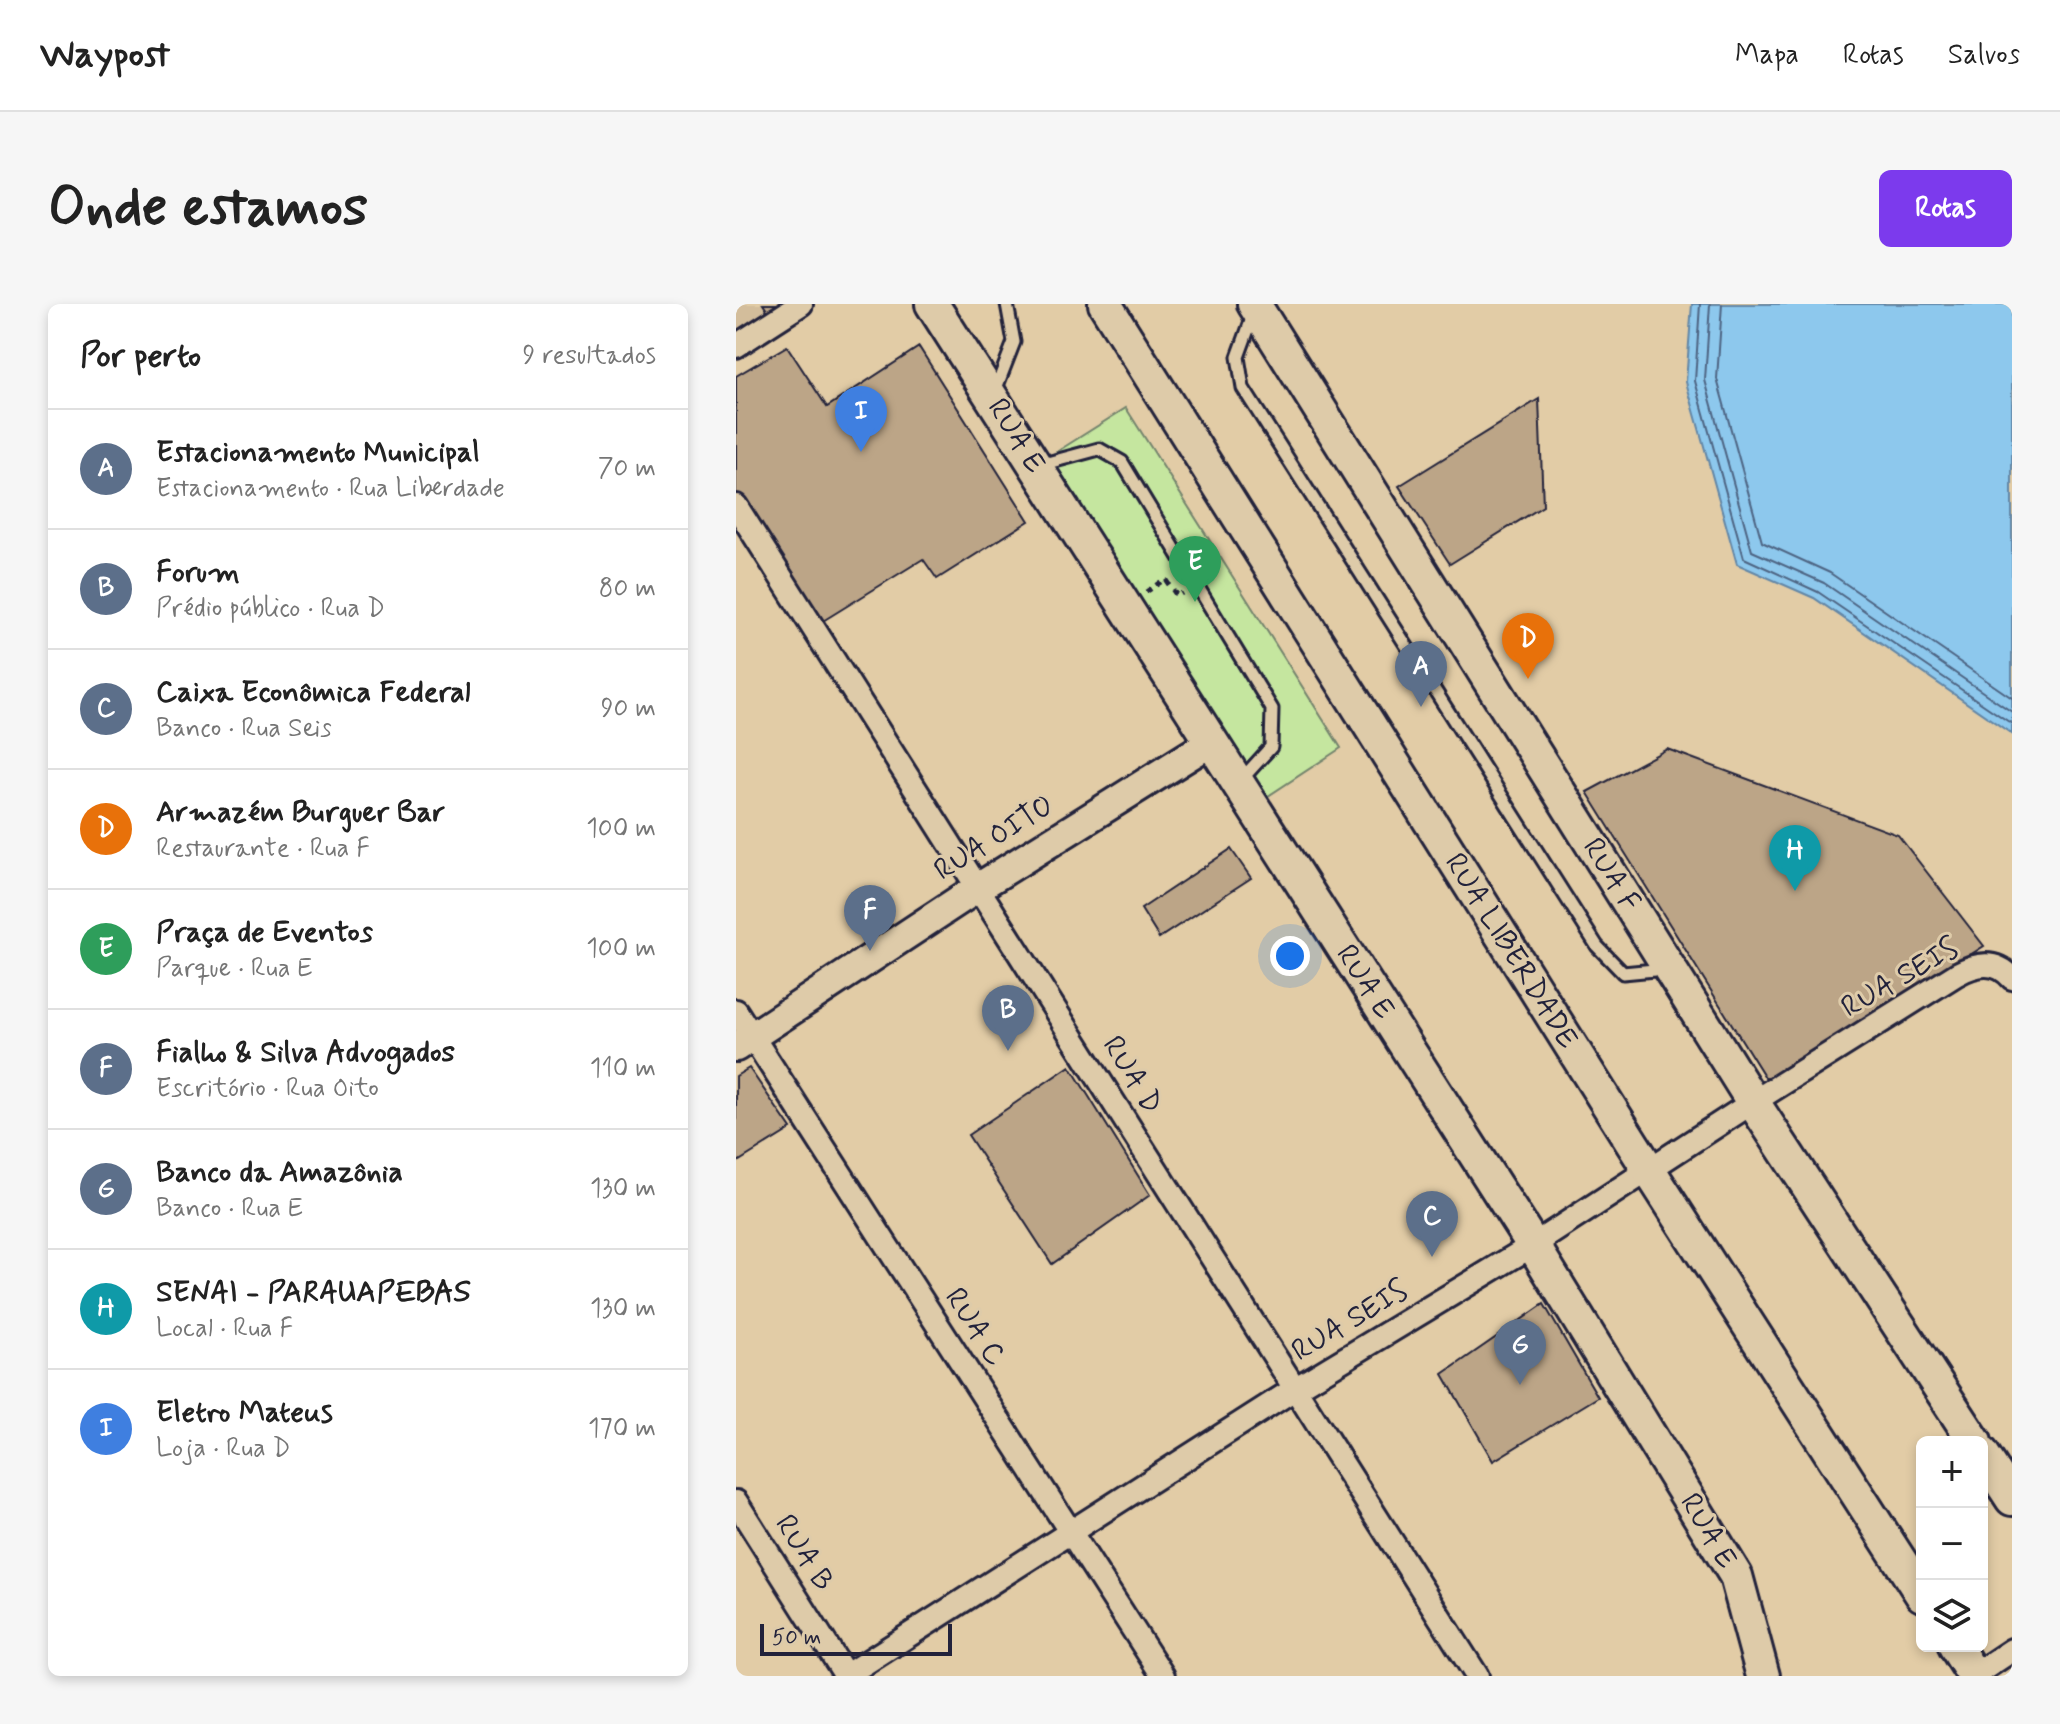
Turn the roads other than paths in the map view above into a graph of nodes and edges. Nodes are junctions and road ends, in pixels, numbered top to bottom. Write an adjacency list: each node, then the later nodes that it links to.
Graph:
1 (801, 304): 6 (street)
2 (932, 304): 7 (main road, RUA E)
3 (1007, 304): 7 (lane)
4 (1105, 304): 18 (main road, RUA LIBERDADE)
5 (1255, 306): 13 (main road, RUA F); 13 (lane)
6 (736, 346)
7 (992, 397): 8 (main road, RUA E)
8 (1035, 466): 10 (main road, RUA E); 11 (lane)
9 (736, 506): 12 (street, RUA D)
10 (1211, 742): 11 (main road, RUA E); 12 (street, RUA OITO)
11 (1238, 783): 19 (main road, RUA E)
12 (979, 887): 16 (street, RUA OITO); 20 (street, RUA D)
13 (1669, 968): 17 (main road, RUA F)
14 (2012, 978): 17 (street, RUA SEIS)
15 (736, 1011): 16 (street, RUA C)
16 (744, 1042): 25 (street, RUA C)
17 (1753, 1102): 18 (street, RUA SEIS); 21 (main road, RUA F)
18 (1649, 1170): 19 (street, RUA SEIS); 26 (main road, RUA LIBERDADE)
19 (1533, 1245): 20 (street, RUA SEIS); 32 (main road, RUA E)
20 (1293, 1390): 25 (street, RUA SEIS); 31 (street, RUA D)
21 (1971, 1436)
22 (1988, 1462): 23 (main road)
23 (2012, 1499)
24 (736, 1502): 29 (street, RUA B)
25 (1071, 1530): 29 (street, RUA SEIS); 30 (street, RUA C)
26 (1916, 1586)
27 (2012, 1650): 33 (street)
28 (1959, 1652): 33 (main road)
29 (846, 1676)
30 (1163, 1676)
31 (1477, 1676)
32 (1763, 1676)
33 (1974, 1676)

